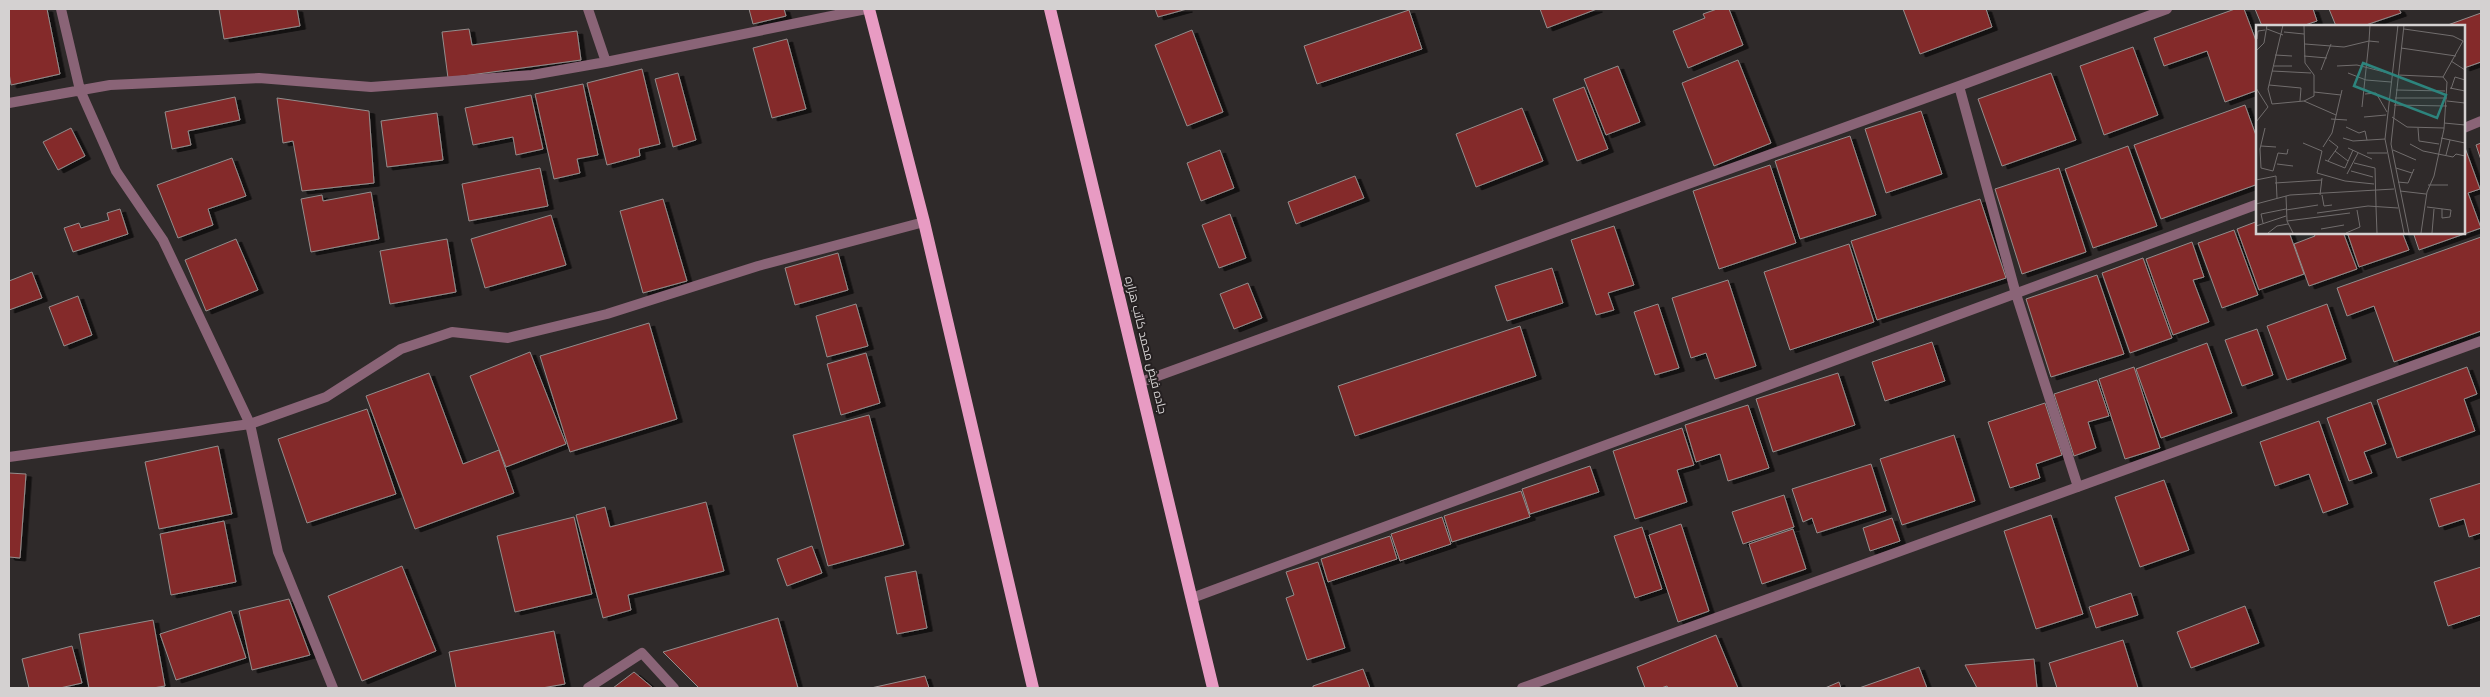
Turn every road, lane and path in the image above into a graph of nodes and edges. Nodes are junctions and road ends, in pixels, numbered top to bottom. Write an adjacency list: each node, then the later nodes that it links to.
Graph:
1 (61, 9): 8 (street)
2 (588, 9): 6 (street)
3 (867, 9): 6 (street); 13 (main road)
4 (1050, 9): 16 (main road, جاده فیض محمد کاتب هزاره)
5 (2167, 9): 7 (street)
6 (606, 62): 8 (street)
7 (1959, 86): 14 (street); 16 (street)
8 (80, 90): 9 (street); 17 (street)
9 (9, 104)
10 (2481, 121): 11 (street)
11 (2465, 128)
12 (2256, 205): 14 (street)
13 (924, 222): 17 (street); 24 (main road)
14 (2016, 294): 19 (street); 20 (street)
15 (2481, 341): 19 (street)
16 (1141, 382): 20 (main road, جاده فیض محمد کاتب هزاره)
17 (250, 424): 18 (street); 21 (street)
18 (9, 457)
19 (2078, 487): 26 (street)
20 (1192, 598): 25 (main road, جاده فیض محمد کاتب هزاره)
21 (333, 688)
22 (588, 688): 23 (street)
23 (674, 688)
24 (1033, 688)
25 (1214, 688)
26 (1522, 688)

